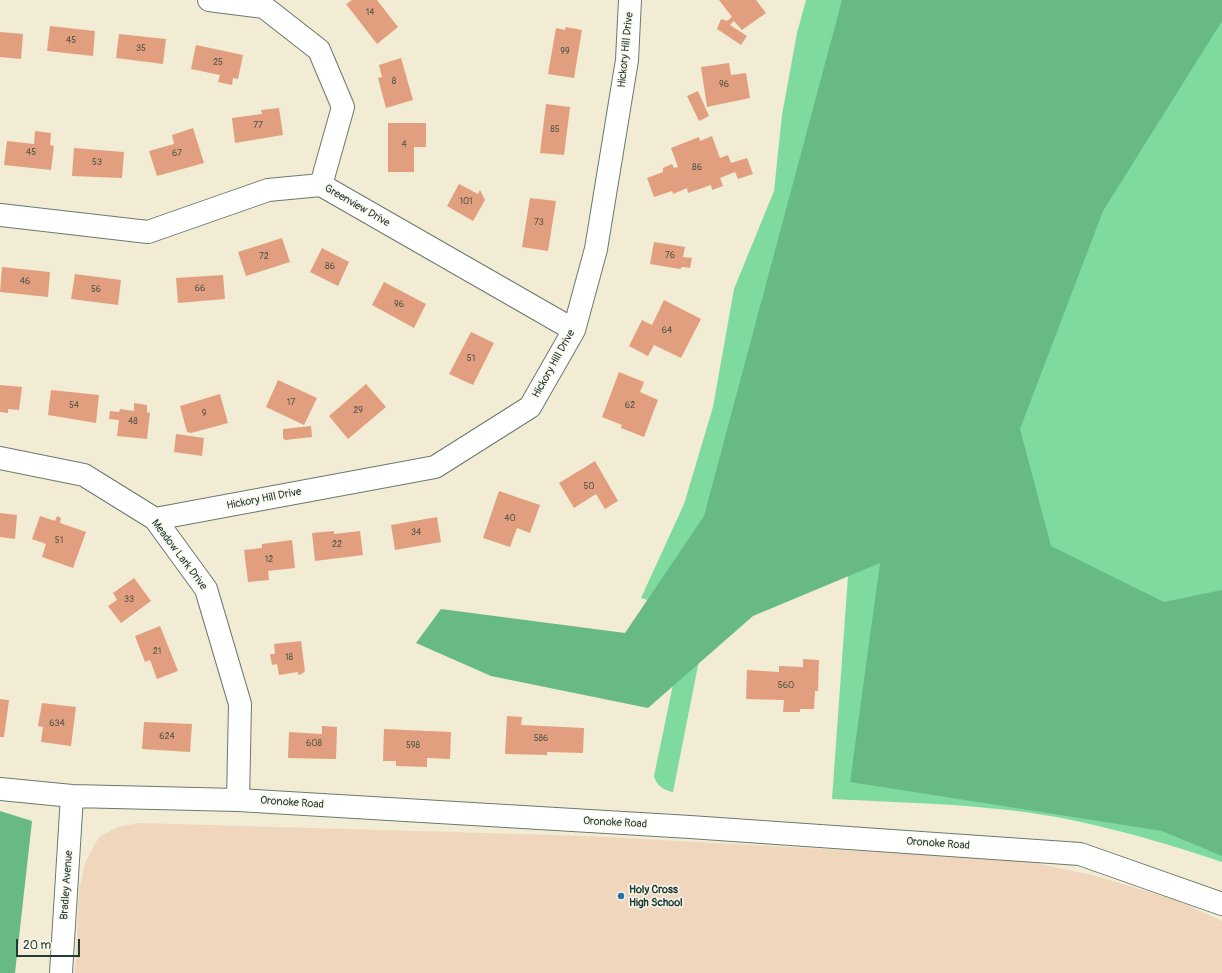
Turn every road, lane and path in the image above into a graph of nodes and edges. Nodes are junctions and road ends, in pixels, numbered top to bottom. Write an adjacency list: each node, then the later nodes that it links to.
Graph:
1 (209, 0): 3 (street)
2 (630, 0): 5 (street, Hickory Hill Drive)
3 (321, 185): 4 (street, Greenview Drive); 5 (street, Greenview Drive)
4 (0, 215)
5 (574, 330): 7 (street, Hickory Hill Drive)
6 (0, 458): 7 (street, Meadow Lark Drive)
7 (155, 520): 10 (street, Meadow Lark Drive)
8 (0, 789): 9 (street, Oronoke Road)
9 (72, 796): 10 (street, Oronoke Road); 12 (street, Bradley Avenue)
10 (238, 800): 11 (street, Oronoke Road)
11 (1222, 904)
12 (61, 973)

